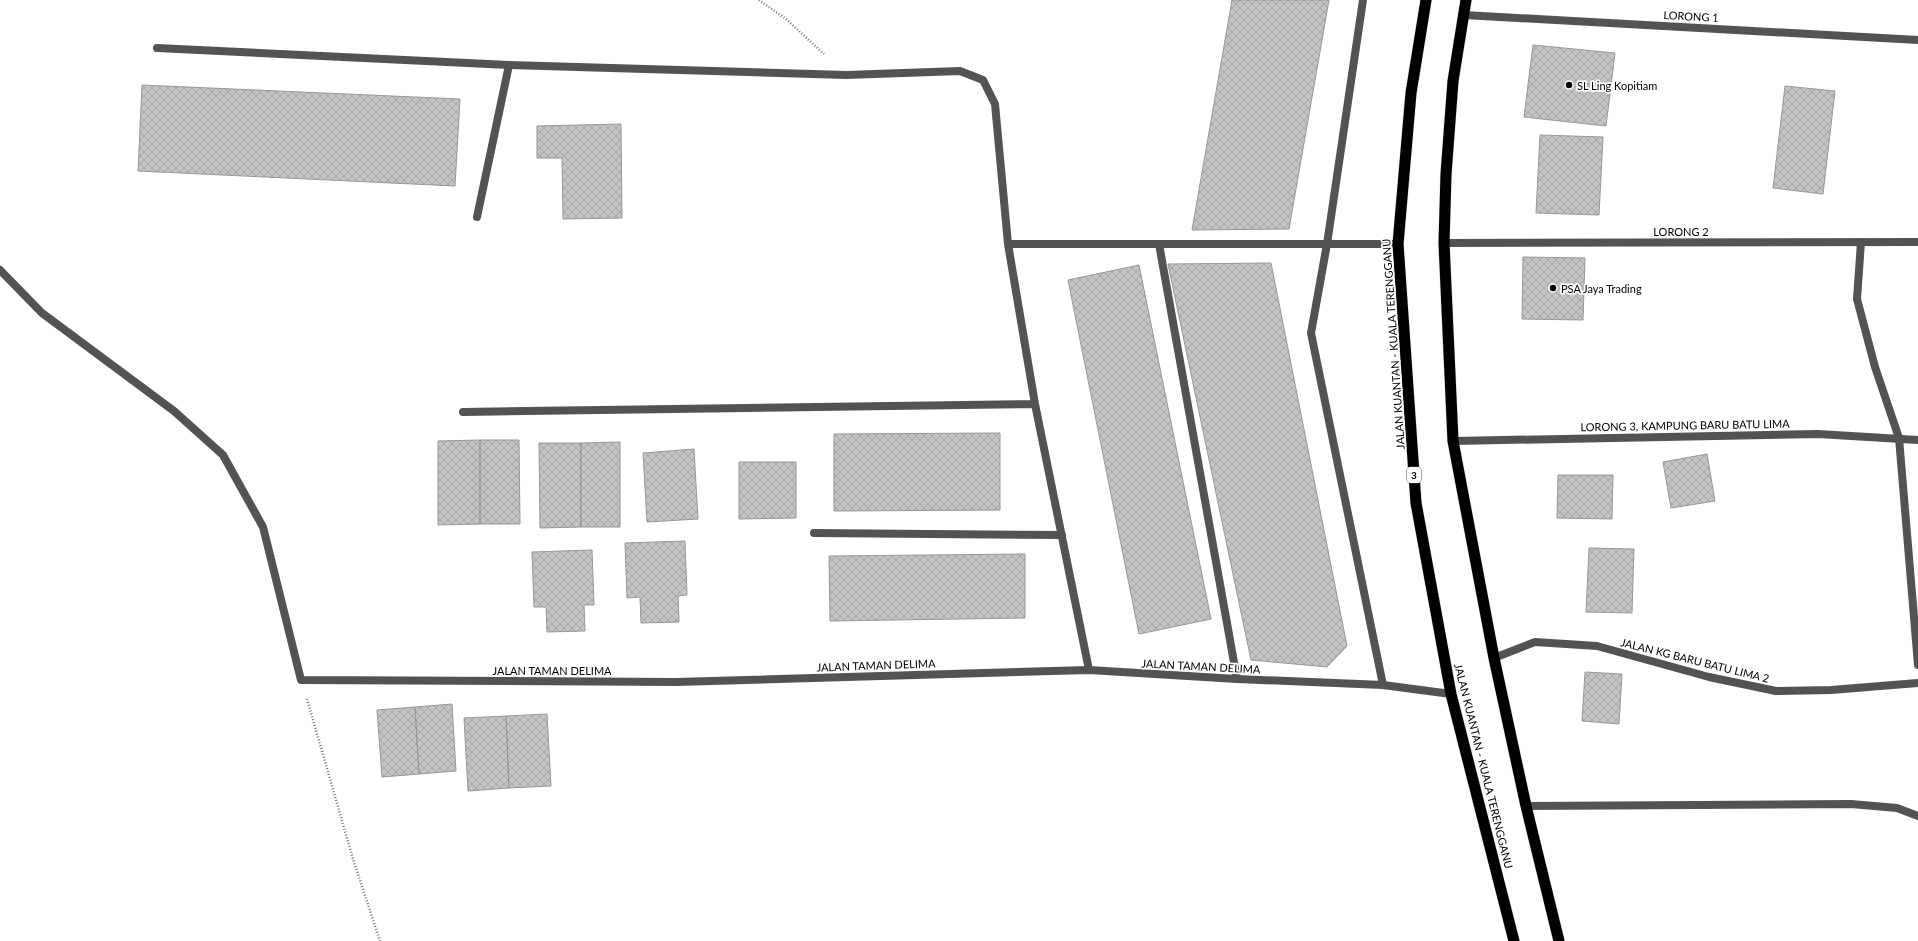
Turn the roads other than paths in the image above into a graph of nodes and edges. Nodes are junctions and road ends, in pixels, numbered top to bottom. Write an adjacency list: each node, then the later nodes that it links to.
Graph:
1 (1363, 0): 14 (street)
2 (1426, 0): 15 (highway, JALAN KUANTAN - KUALA TERENGGANU / 3)
3 (1466, 0): 4 (highway)
4 (1464, 14): 5 (street, LORONG 1); 11 (highway)
5 (1918, 40)
6 (157, 48): 7 (street)
7 (509, 65): 8 (street); 12 (street)
8 (477, 217)
9 (1861, 242): 10 (street, LORONG 2); 11 (street, LORONG 2); 19 (street)
10 (1918, 242)
11 (1444, 243): 21 (highway)
12 (1008, 244): 13 (street); 17 (street)
13 (1159, 244): 14 (street); 27 (street)
14 (1327, 244): 15 (street); 29 (street)
15 (1398, 244): 30 (highway, JALAN KUANTAN - KUALA TERENGGANU / 3)
16 (0, 270): 26 (street, JALAN TAMAN DELIMA)
17 (1035, 404): 18 (street); 23 (street)
18 (463, 412)
19 (1899, 438): 20 (street, LORONG 3, KAMPUNG BARU BATU LIMA); 21 (street, LORONG 3, KAMPUNG BARU BATU LIMA); 25 (street)
20 (1918, 440)
21 (1453, 441): 24 (highway)
22 (814, 533): 23 (street)
23 (1062, 535): 26 (street)
24 (1494, 658): 28 (street, JALAN KG BARU BATU LIMA 2); 31 (highway)
25 (1918, 665)
26 (1089, 670): 27 (street, JALAN TAMAN DELIMA)
27 (1237, 679): 29 (street, JALAN TAMAN DELIMA)
28 (1918, 683)
29 (1383, 685): 30 (street, JALAN TAMAN DELIMA)
30 (1450, 694): 33 (highway, JALAN KUANTAN - KUALA TERENGGANU / 3)
31 (1526, 806): 32 (street); 34 (highway)
32 (1918, 816)
33 (1514, 941)
34 (1559, 941)

